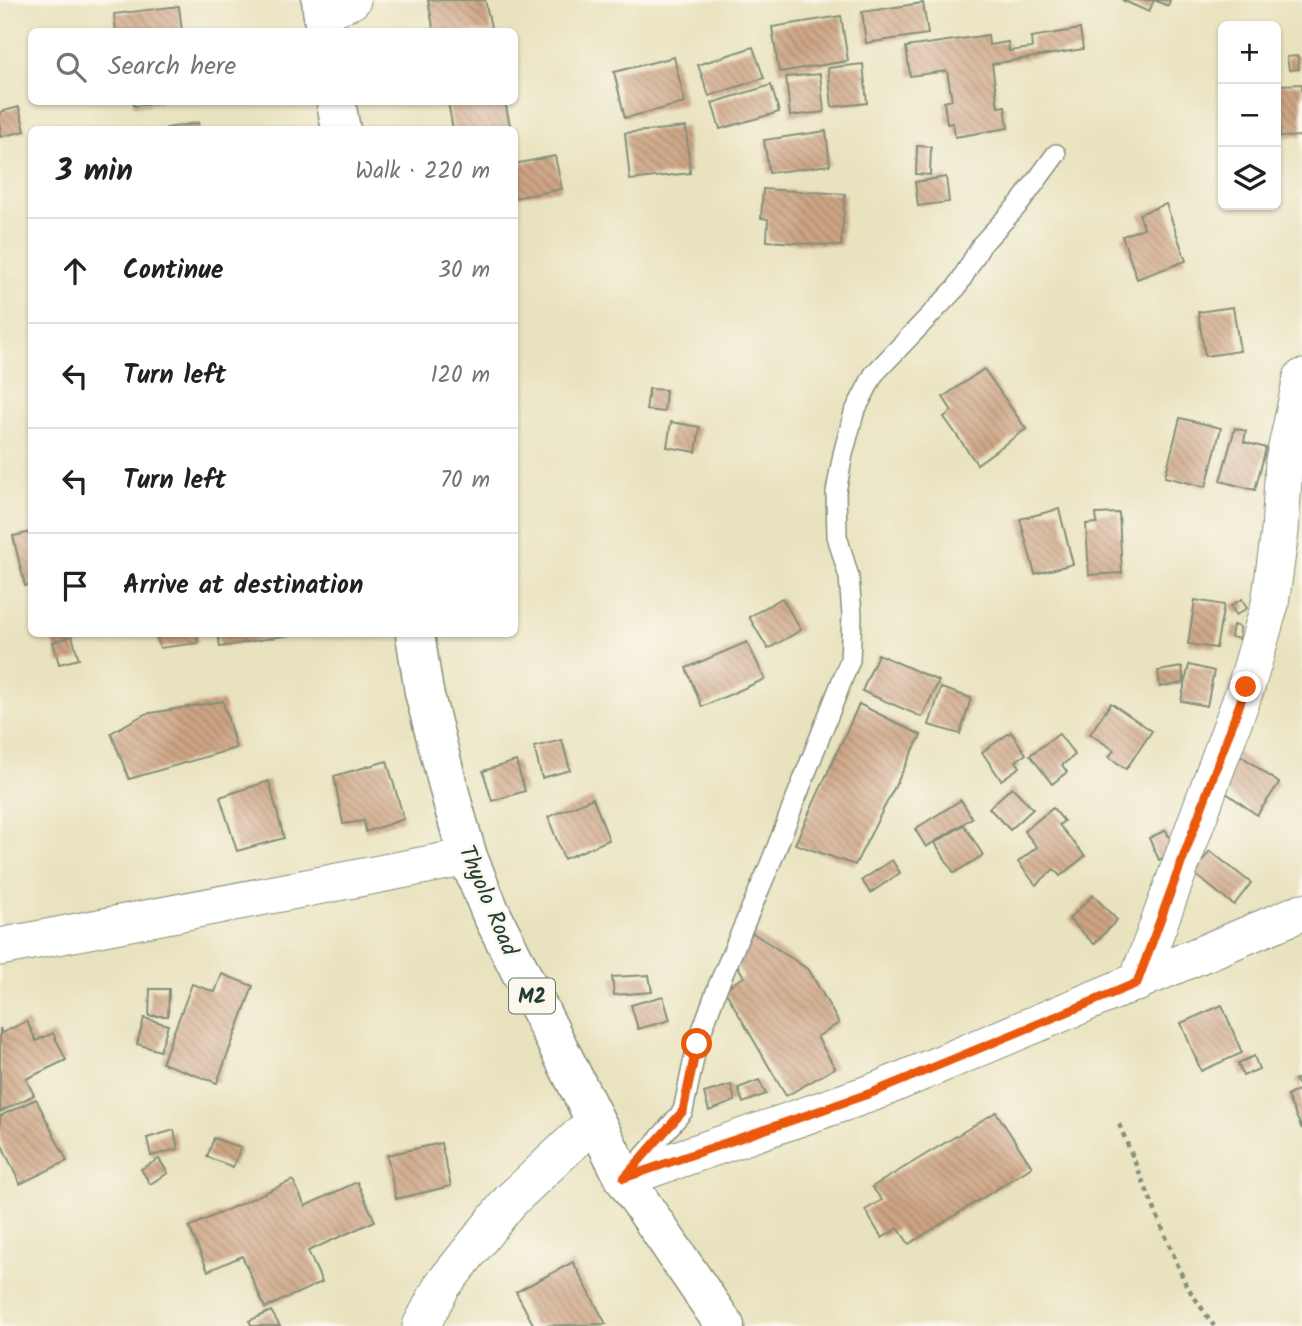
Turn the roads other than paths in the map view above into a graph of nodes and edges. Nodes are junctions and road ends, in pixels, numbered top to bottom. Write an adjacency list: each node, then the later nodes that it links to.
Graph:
1 (337, 105): 2 (highway)
2 (340, 126)
3 (1056, 154): 11 (lane)
4 (1302, 377): 9 (street)
5 (415, 637): 6 (highway, Thyolo Road / M2)
6 (468, 857): 8 (street); 10 (highway, Thyolo Road / M2)
7 (1302, 912): 9 (street)
8 (0, 947)
9 (1137, 983): 11 (street)
10 (595, 1121): 11 (highway, Thyolo Road / M2); 12 (street)
11 (624, 1178): 13 (highway, Thyolo Road / M2)
12 (421, 1326)
13 (725, 1326)

